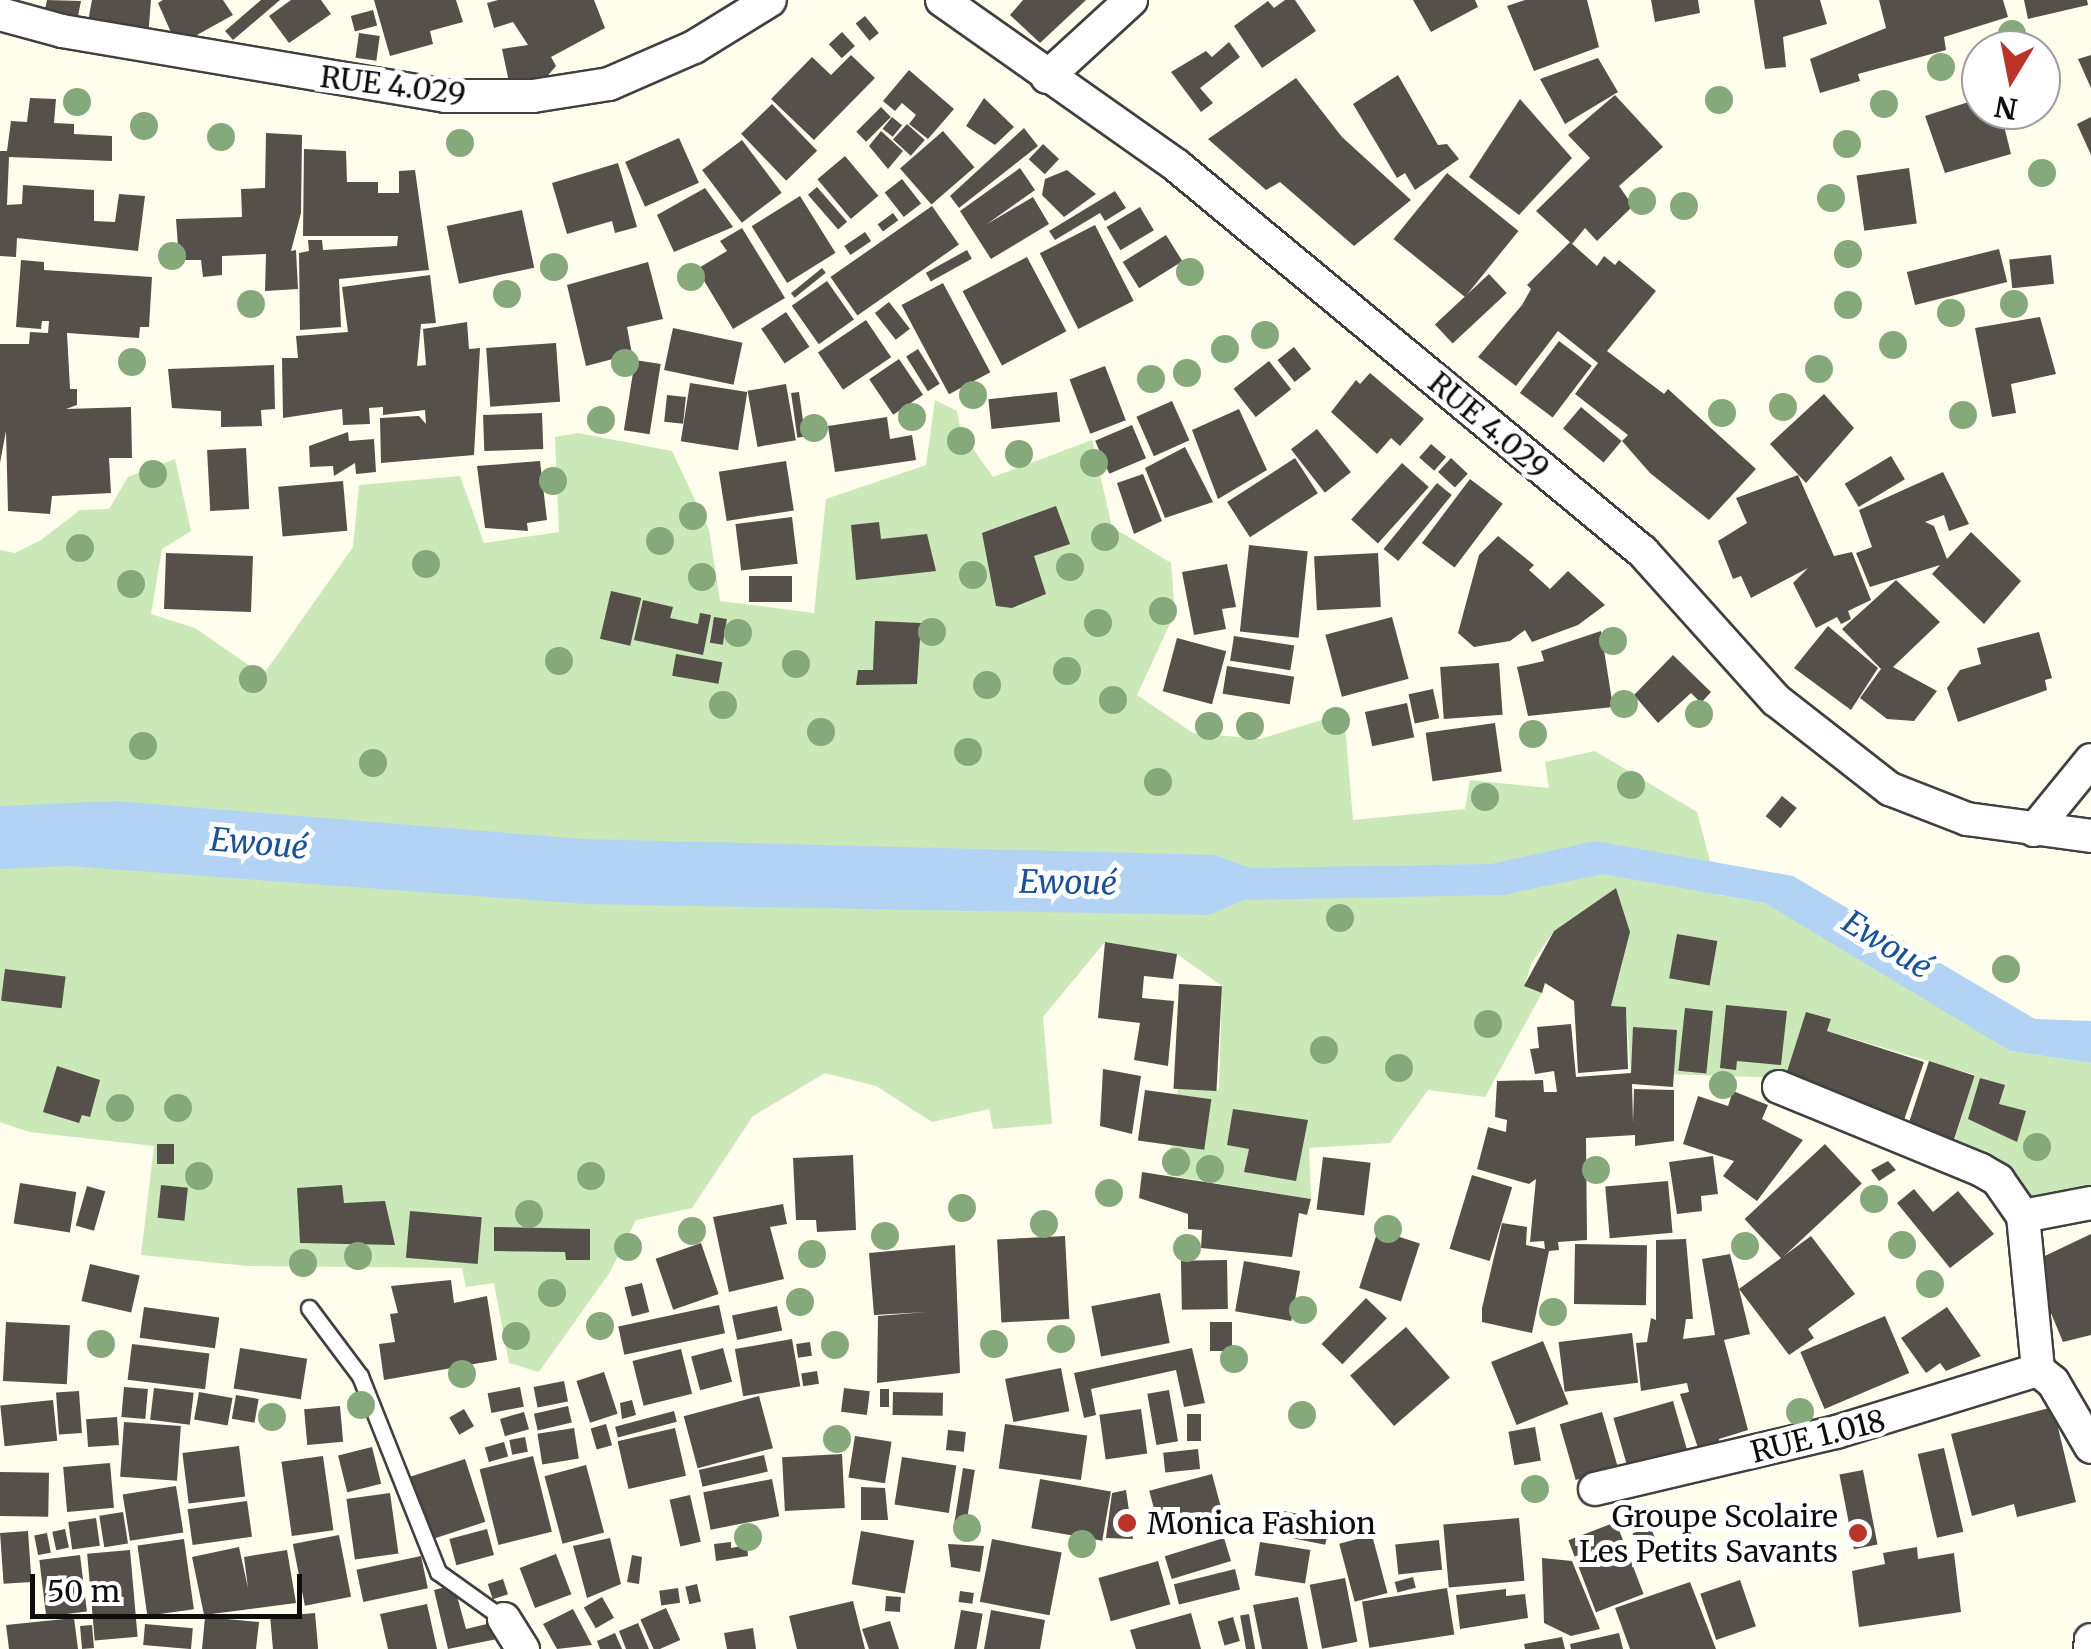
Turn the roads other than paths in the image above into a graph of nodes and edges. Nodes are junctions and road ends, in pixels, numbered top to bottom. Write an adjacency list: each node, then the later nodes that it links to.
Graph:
1 (770, 0): 4 (street, RUE 4.029)
2 (942, 0): 5 (street, RUE 4.029)
3 (1131, 0): 5 (street)
4 (0, 14)
5 (1047, 76): 7 (street, RUE 4.029)
6 (2091, 760): 7 (street)
7 (2034, 830): 8 (street, RUE 4.029)
8 (2091, 836)
9 (1779, 1087): 11 (street)
10 (2091, 1204): 11 (street)
11 (2022, 1216): 13 (street)
12 (309, 1308): 16 (lane)
13 (2038, 1370): 14 (street); 15 (street, RUE 1.018)
14 (2091, 1447)
15 (1595, 1489)
16 (504, 1619): 18 (street)
17 (2091, 1640): 19 (street)
18 (523, 1649)
19 (2090, 1649)

